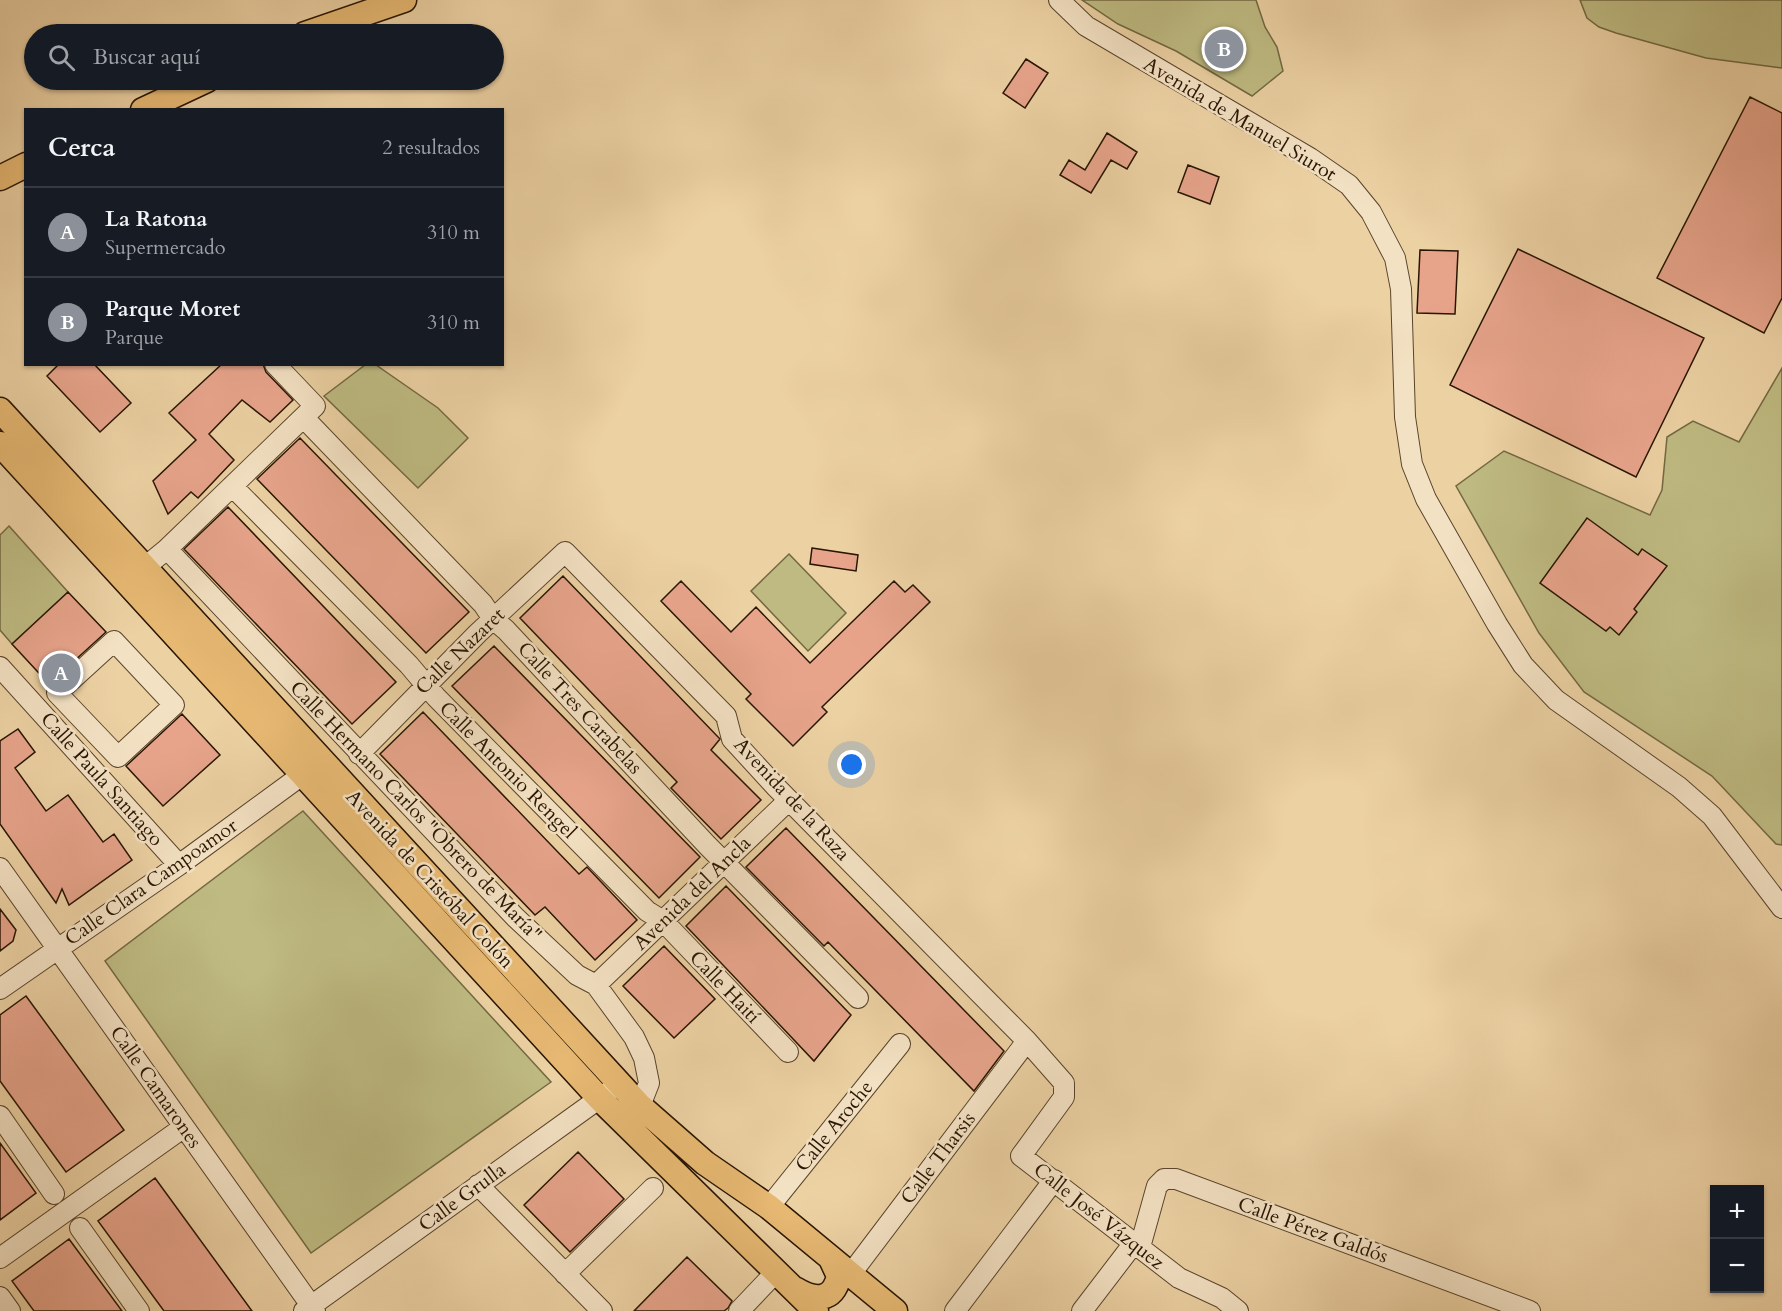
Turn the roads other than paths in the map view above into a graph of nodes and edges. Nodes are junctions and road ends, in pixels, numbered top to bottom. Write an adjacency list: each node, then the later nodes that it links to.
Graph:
1 (404, 0): 3 (main road)
2 (1059, 0): 26 (street, Avenida de Manuel Siurot)
3 (334, 24)
4 (185, 90): 5 (main road)
5 (146, 108)
6 (24, 166): 7 (main road)
7 (0, 178)
8 (277, 366): 10 (street)
9 (0, 410): 15 (main road, Avenida de Cristóbal Colón)
10 (304, 418): 12 (street); 16 (street, Calle Tres Carabelas)
11 (0, 444): 21 (main road, Avenida de Cristóbal Colón)
12 (232, 486): 13 (street); 18 (street, Calle Antonio Rengel)
13 (167, 549): 15 (street); 19 (street, Calle Hermano Carlos "Obrero de María")
14 (565, 552): 16 (street, Calle Nazaret); 22 (street, Avenida de la Raza)
15 (145, 567): 35 (main road, Avenida de Cristóbal Colón)
16 (493, 619): 18 (street, Calle Nazaret); 23 (street, Calle Tres Carabelas)
17 (0, 667): 24 (street, Calle Paula Santiago)
18 (426, 685): 19 (street, Calle Nazaret); 27 (street, Calle Antonio Rengel)
19 (359, 754): 29 (street, Calle Hermano Carlos "Obrero de María")
20 (118, 757): 20 (street)
21 (302, 775): 24 (street, Calle Clara Campoamor); 36 (main road, Avenida de Cristóbal Colón)
22 (789, 800): 23 (street, Avenida del Ancla); 32 (street, Avenida de la Raza)
23 (724, 862): 27 (street, Avenida del Ancla); 31 (street, Calle Tres Carabelas)
24 (179, 865): 28 (street, Calle Clara Campoamor)
25 (0, 868): 28 (street, Calle Camarones)
26 (1782, 908)
27 (663, 921): 29 (street, Avenida del Ancla); 34 (street, Calle Haití)
28 (57, 948): 30 (street, Calle Clara Campoamor); 39 (street, Calle Camarones)
29 (596, 985): 37 (street, Calle Hermano Carlos "Obrero de María")
30 (0, 988)
31 (858, 998)
32 (1027, 1041): 40 (street, Calle José Vázquez); 48 (street, Calle Tharsis)
33 (900, 1044): 44 (street, Calle Aroche)
34 (788, 1052)
35 (620, 1084): 36 (street, Calle Grulla); 37 (main road, Avenida de Cristóbal Colón)
36 (600, 1099): 41 (street, Calle Grulla); 50 (main road, Avenida de Cristóbal Colón)
37 (640, 1106): 44 (main road, Avenida de Cristóbal Colón)
38 (0, 1116): 43 (street)
39 (184, 1127): 47 (street); 53 (street, Calle Camarones)
40 (1054, 1180): 46 (street, Calle José Vázquez); 61 (street)
41 (478, 1185): 49 (street); 53 (street, Calle Grulla)
42 (653, 1188): 49 (street)
43 (54, 1194)
44 (769, 1207): 48 (main road, Avenida de Cristóbal Colón)
45 (80, 1228): 55 (street)
46 (1137, 1245): 62 (street); 63 (street, Calle José Vázquez); 64 (street, Calle Pérez Galdós)
47 (0, 1258)
48 (841, 1268): 50 (main road); 51 (main road, Avenida de Cristóbal Colón)
49 (565, 1274): 56 (street)
50 (782, 1278): 57 (street); 58 (main road, Avenida de Cristóbal Colón)
51 (874, 1296): 59 (main road); 60 (main road, Avenida de Cristóbal Colón)
52 (0, 1297): 54 (street)
53 (310, 1309)
54 (10, 1311)
55 (139, 1311)
56 (602, 1311)
57 (739, 1311)
58 (816, 1311)
59 (835, 1311)
60 (895, 1311)
61 (955, 1311)
62 (1082, 1311)
63 (1238, 1311)
64 (1530, 1311)

